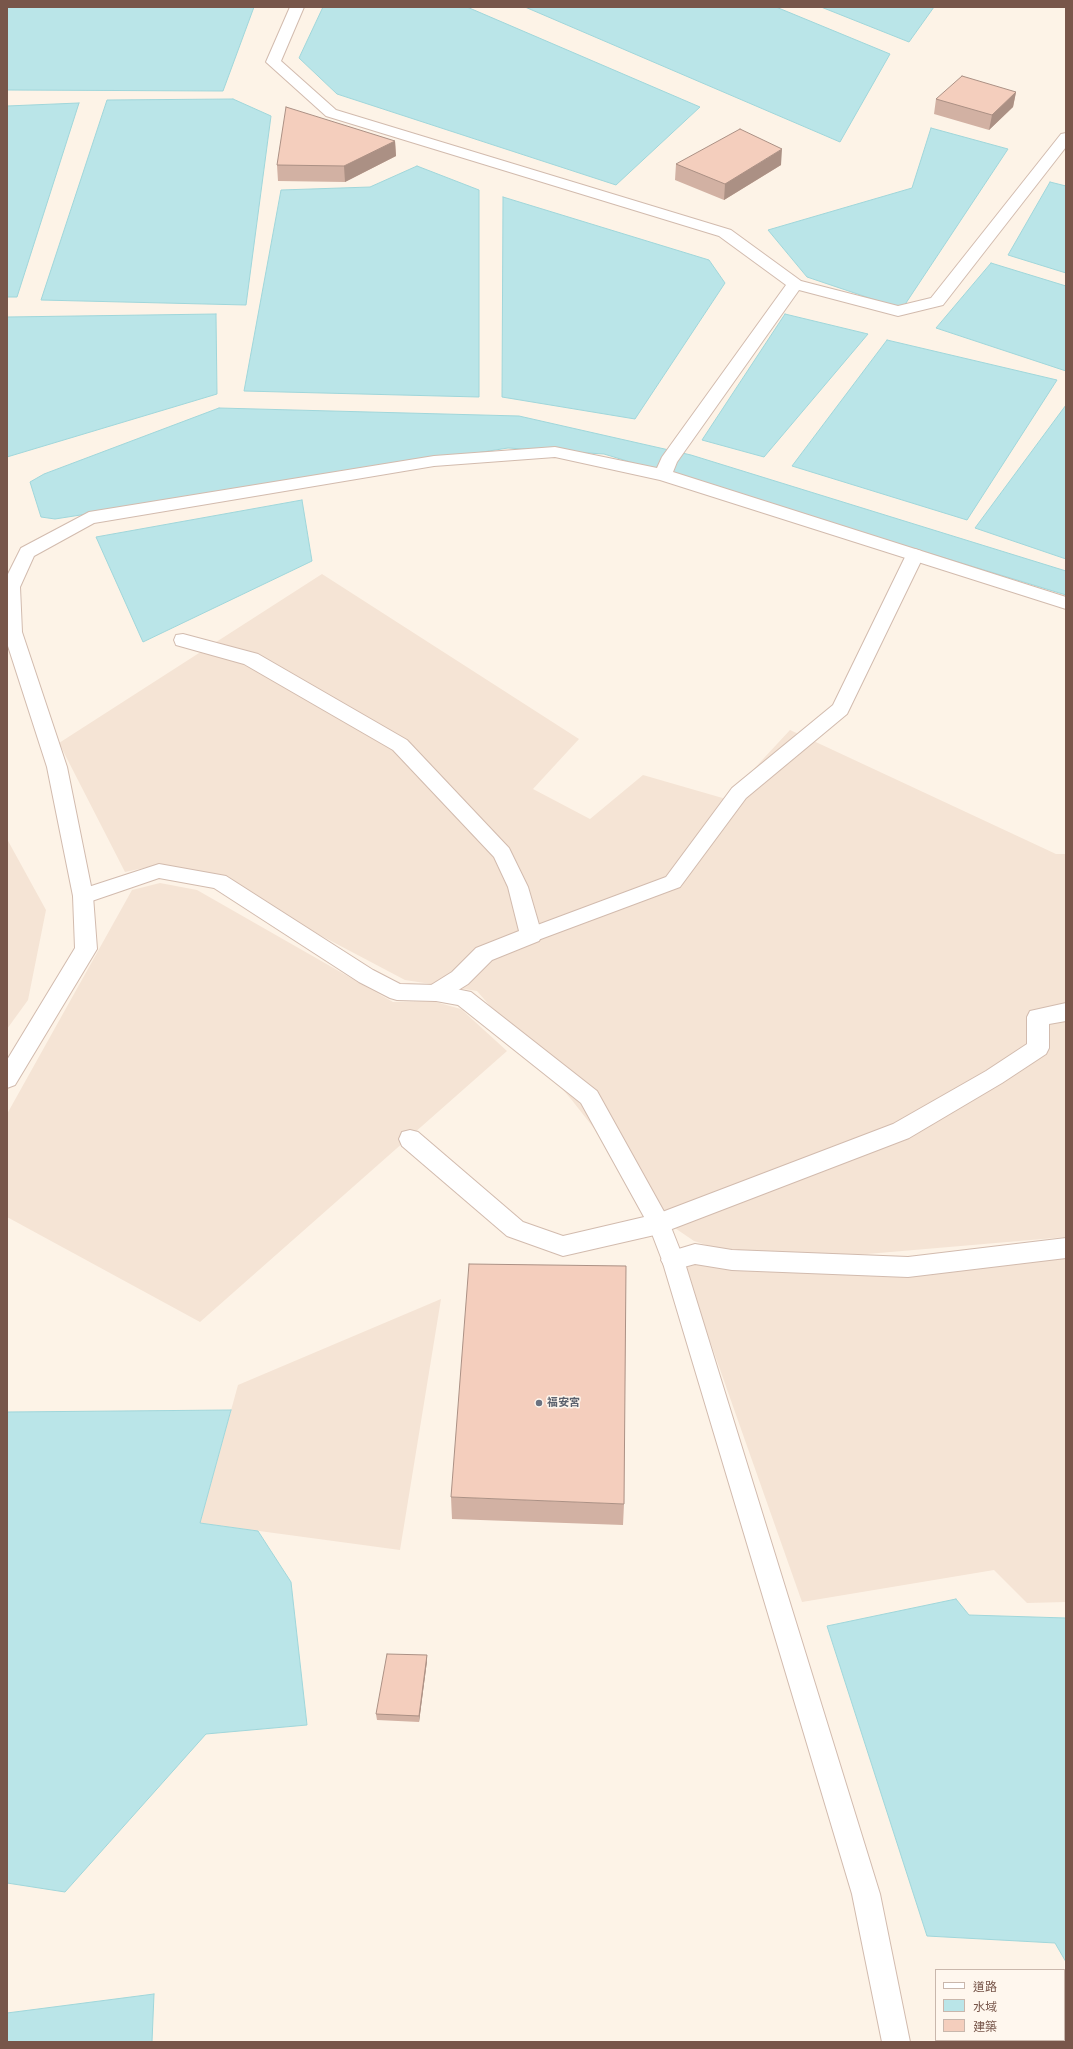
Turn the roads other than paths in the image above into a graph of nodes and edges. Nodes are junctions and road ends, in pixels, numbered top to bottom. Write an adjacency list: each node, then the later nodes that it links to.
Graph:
1 (297, 7): 3 (street)
2 (1066, 137): 3 (street)
3 (795, 284): 4 (street)
4 (666, 468): 5 (street); 8 (street)
5 (915, 555): 6 (street); 9 (lane)
6 (1066, 603)
7 (183, 640): 9 (street)
8 (83, 896): 10 (lane); 12 (street)
9 (531, 935): 10 (street)
10 (436, 993): 14 (lane)
11 (1066, 1012): 14 (street)
12 (7, 1079)
13 (410, 1139): 14 (street)
14 (659, 1224): 16 (lane)
15 (1066, 1248): 16 (street)
16 (673, 1260): 17 (lane)
17 (896, 2042)

